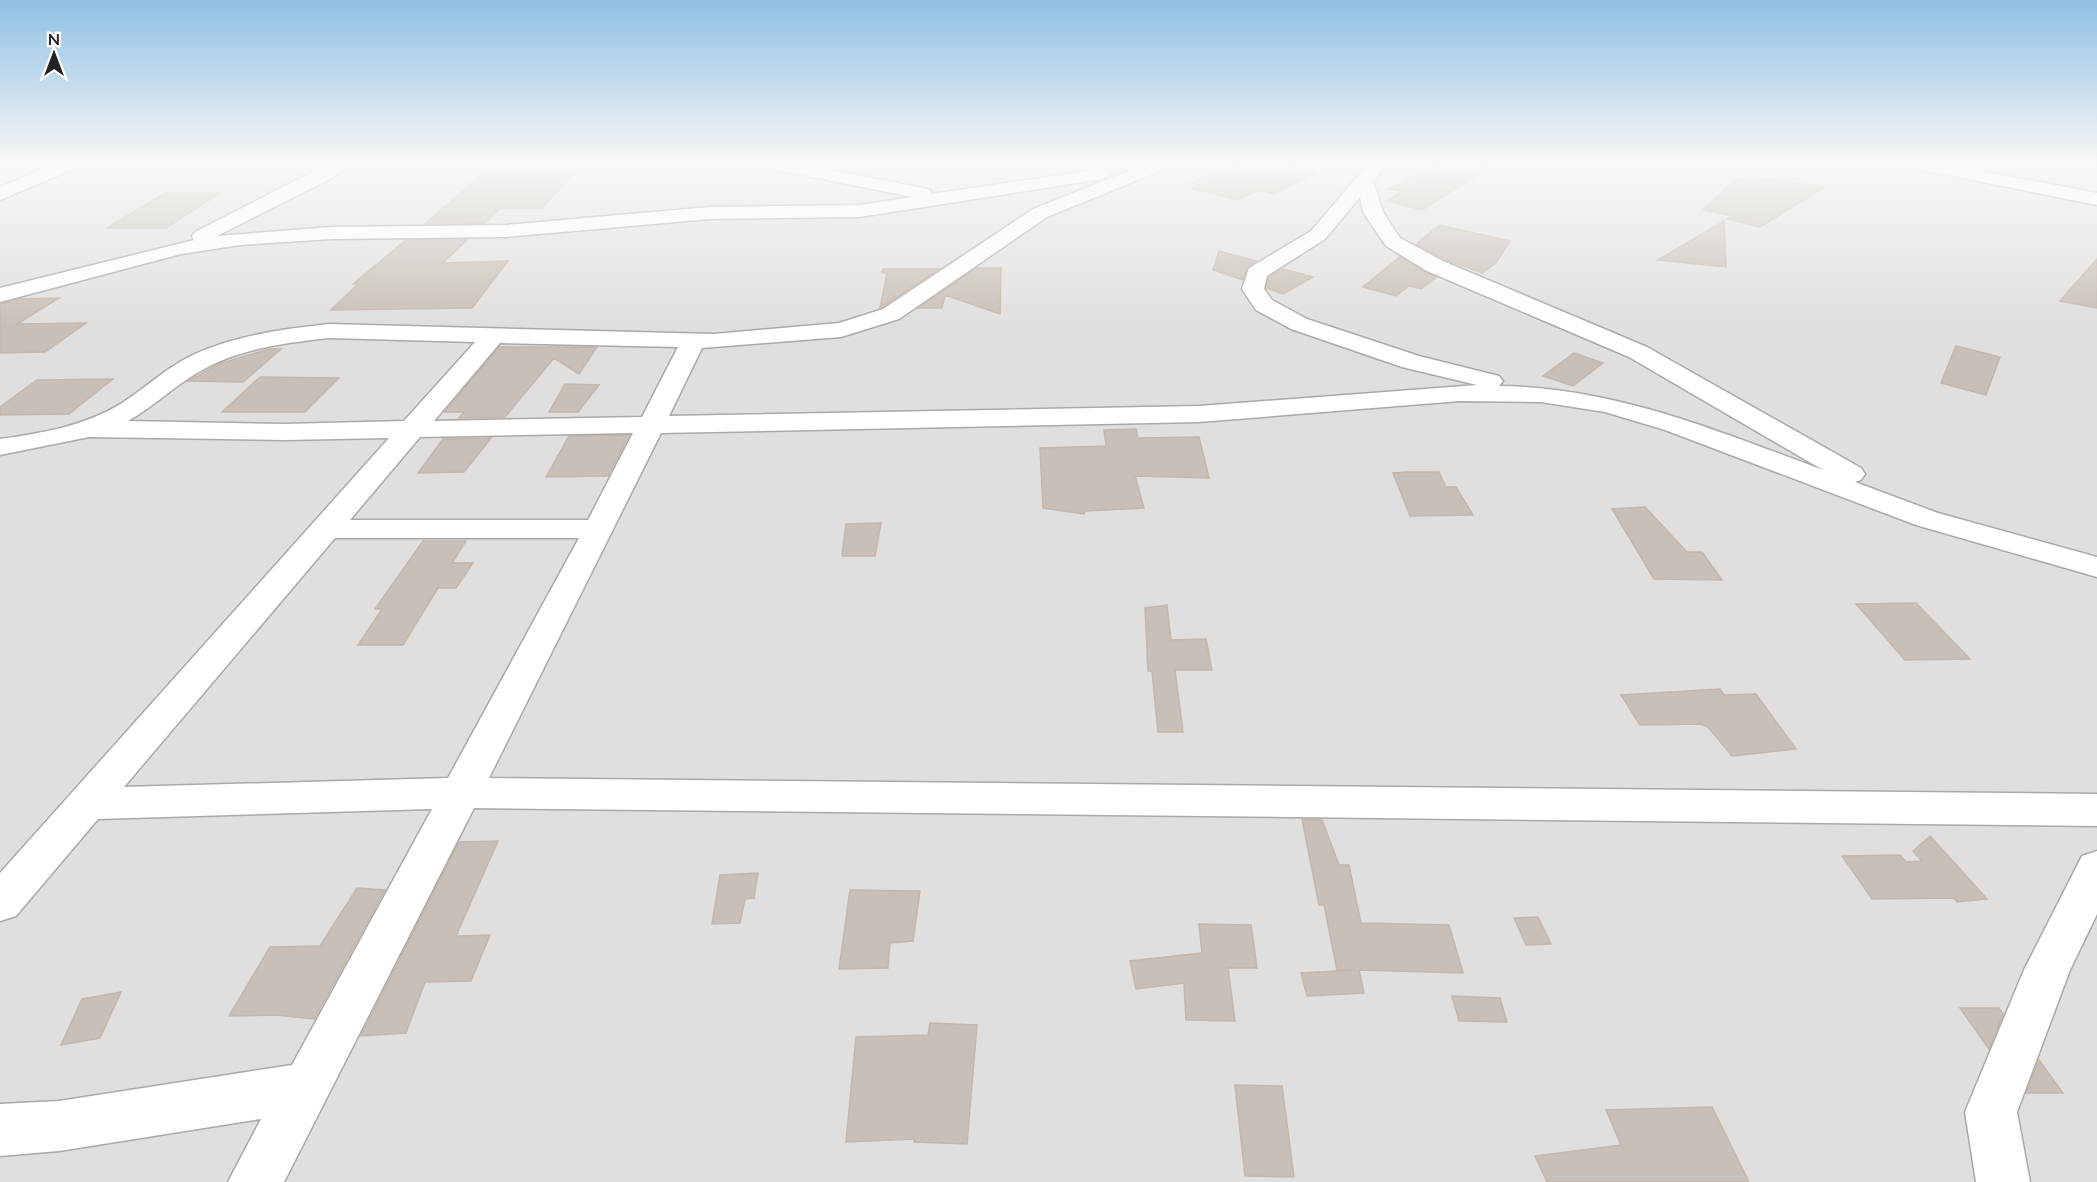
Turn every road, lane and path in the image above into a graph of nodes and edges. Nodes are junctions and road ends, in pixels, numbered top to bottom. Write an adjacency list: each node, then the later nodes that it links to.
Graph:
1 (241, 217): 6 (street)
2 (663, 217): 6 (street)
3 (1034, 217): 9 (street)
4 (1334, 217): 10 (street)
5 (1376, 217): 15 (street)
6 (180, 248): 7 (street)
7 (0, 295)
8 (494, 335): 9 (street); 12 (street); 13 (street)
9 (694, 340): 11 (street)
10 (1541, 394): 11 (street); 15 (street)
11 (652, 424): 13 (street); 17 (street)
12 (88, 429): 13 (street); 14 (street)
13 (410, 430): 16 (street)
14 (0, 447)
15 (1928, 519): 18 (street)
16 (324, 529): 17 (street); 20 (street)
17 (598, 529): 19 (street)
18 (2097, 567)
19 (461, 793): 20 (street); 21 (street); 24 (street)
20 (86, 804): 23 (street)
21 (2097, 810)
22 (2097, 868): 27 (street)
23 (0, 903)
24 (307, 1087): 25 (street); 26 (street)
25 (0, 1130)
26 (255, 1182)
27 (2003, 1182)

